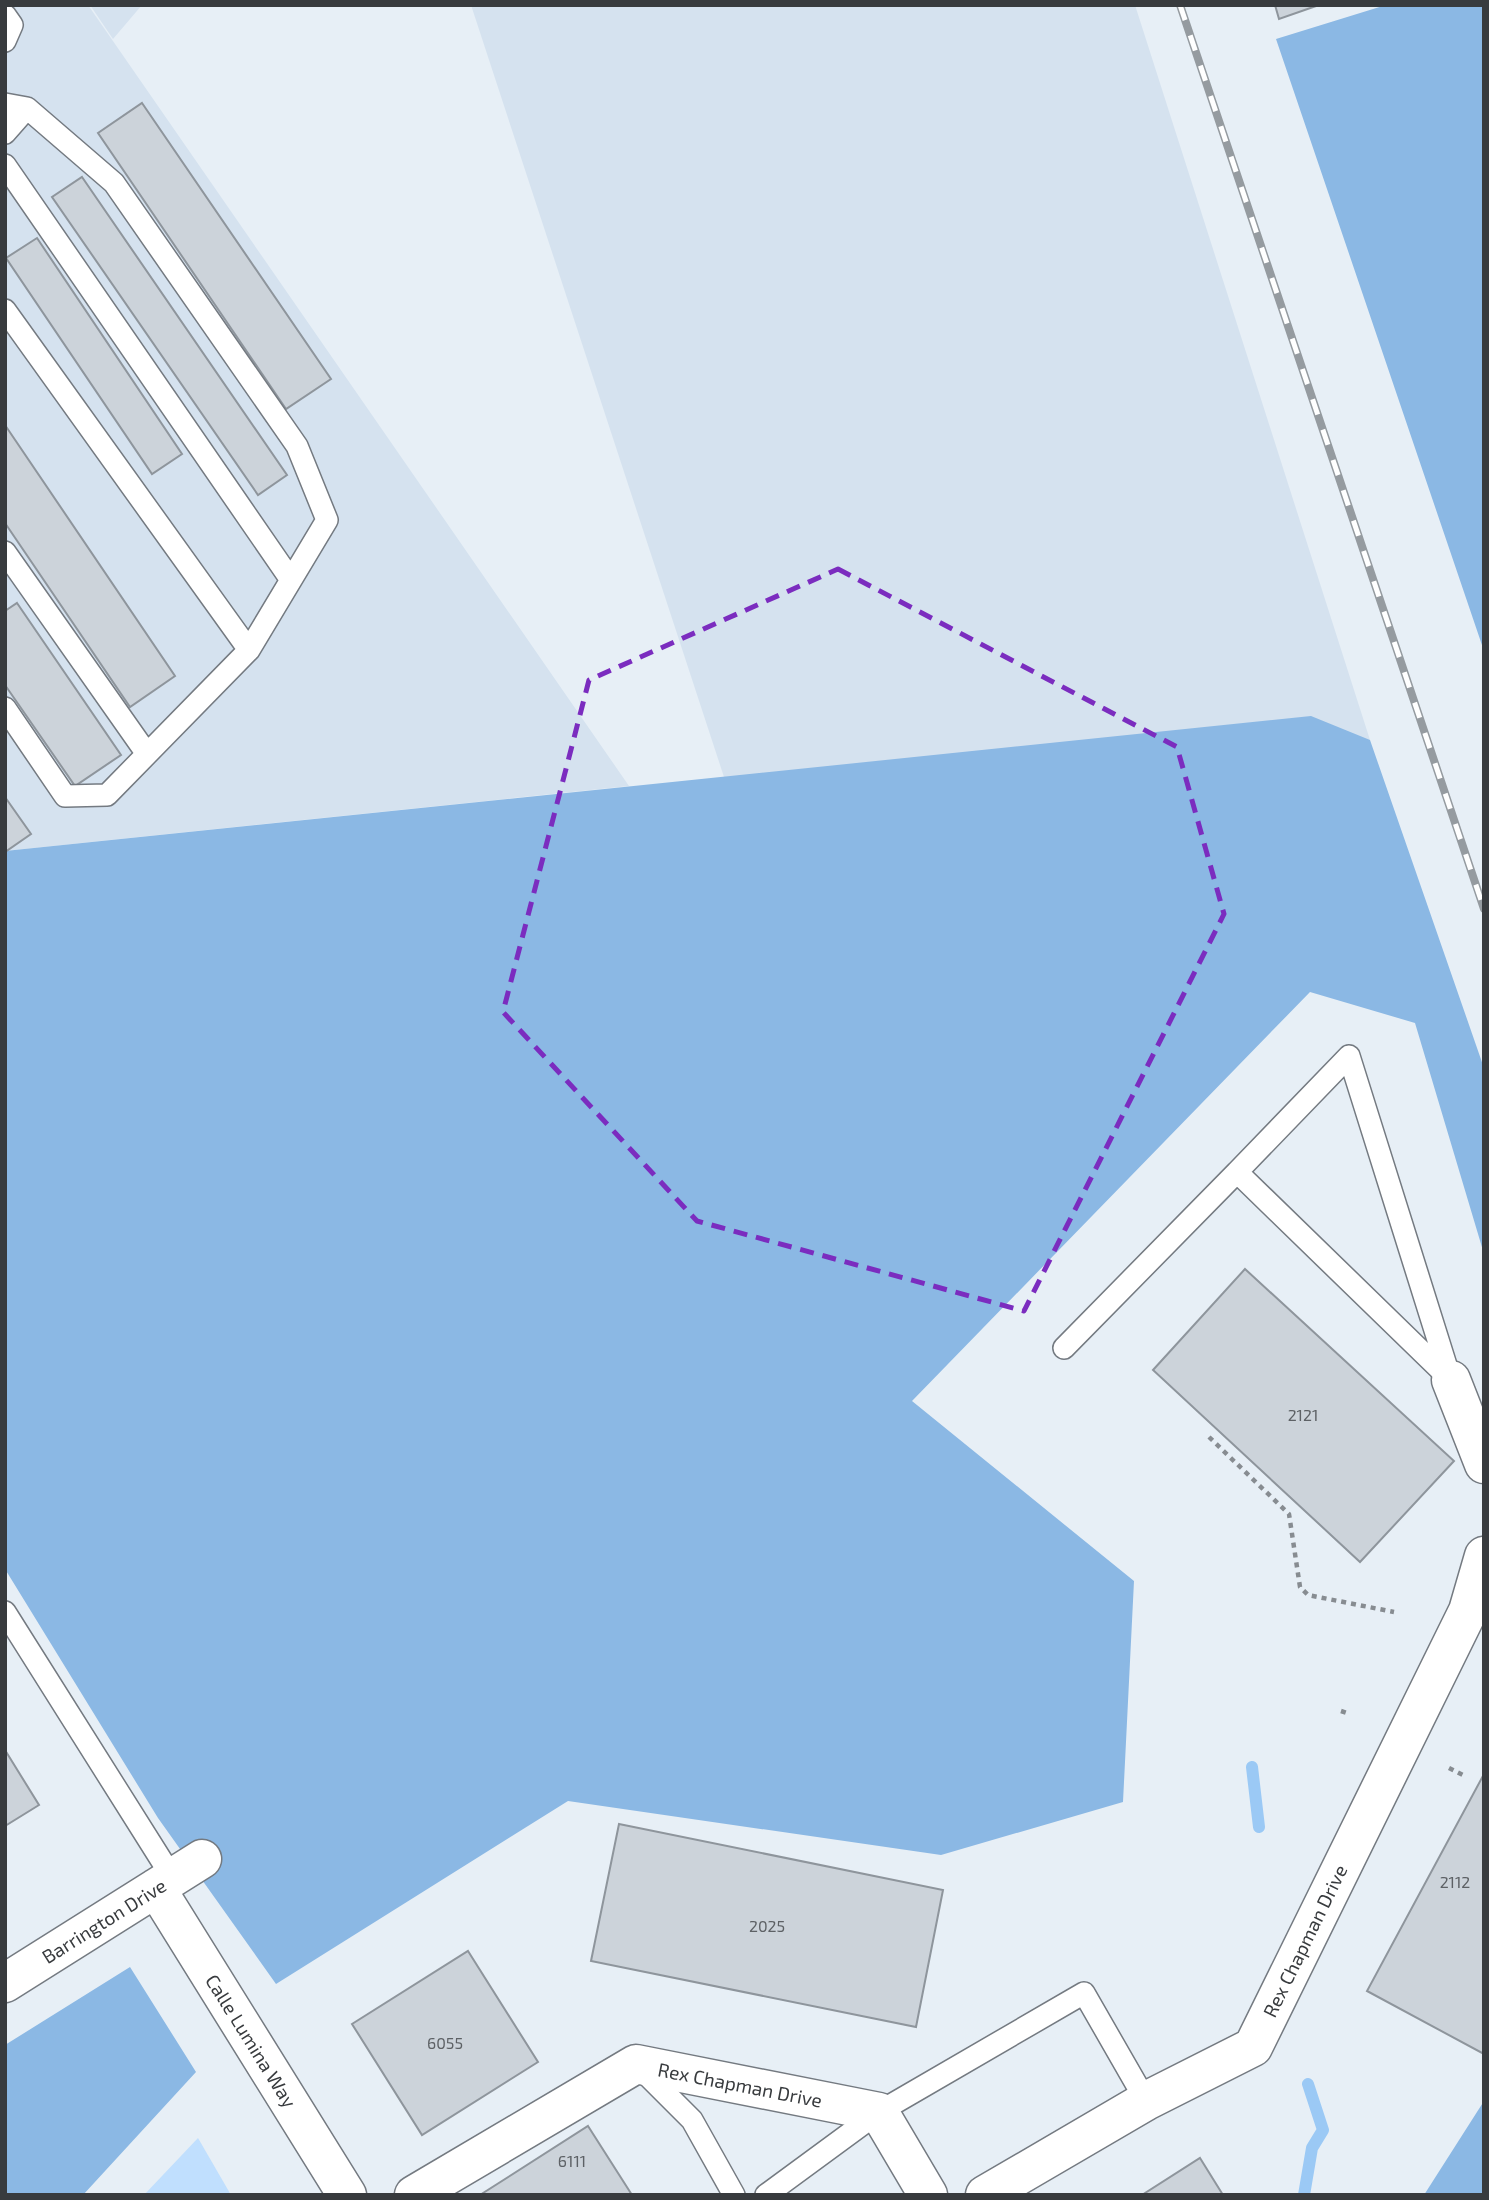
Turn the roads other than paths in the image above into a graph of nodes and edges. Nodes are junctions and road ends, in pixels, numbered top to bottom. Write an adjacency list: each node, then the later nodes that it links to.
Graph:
1 (5, 15): 2 (lane)
2 (5, 41)
3 (5, 104): 4 (lane)
4 (27, 108): 5 (lane); 9 (lane)
5 (5, 134)
6 (5, 165): 9 (lane)
7 (5, 310): 10 (lane)
8 (5, 552): 12 (lane)
9 (291, 580): 10 (lane)
10 (249, 650): 12 (lane)
11 (5, 708): 12 (lane)
12 (147, 754)
13 (1237, 1172): 14 (lane); 15 (lane); 15 (lane)
14 (1064, 1348)
15 (1451, 1380): 16 (street)
16 (1484, 1464)
17 (1484, 1556): 22 (street, Rex Chapman Drive)
18 (5, 1612): 19 (lane)
19 (177, 1875): 20 (street, Barrington Drive); 24 (street, Calle Lumina Way)
20 (5, 1983)
21 (636, 2064): 23 (street, Rex Chapman Drive); 25 (street, Rex Chapman Drive); 26 (lane)
22 (1146, 2101): 23 (lane); 29 (street, Rex Chapman Drive)
23 (879, 2112): 27 (lane); 28 (street)
24 (347, 2195)
25 (414, 2195)
26 (734, 2195)
27 (766, 2195)
28 (928, 2195)
29 (985, 2195)

